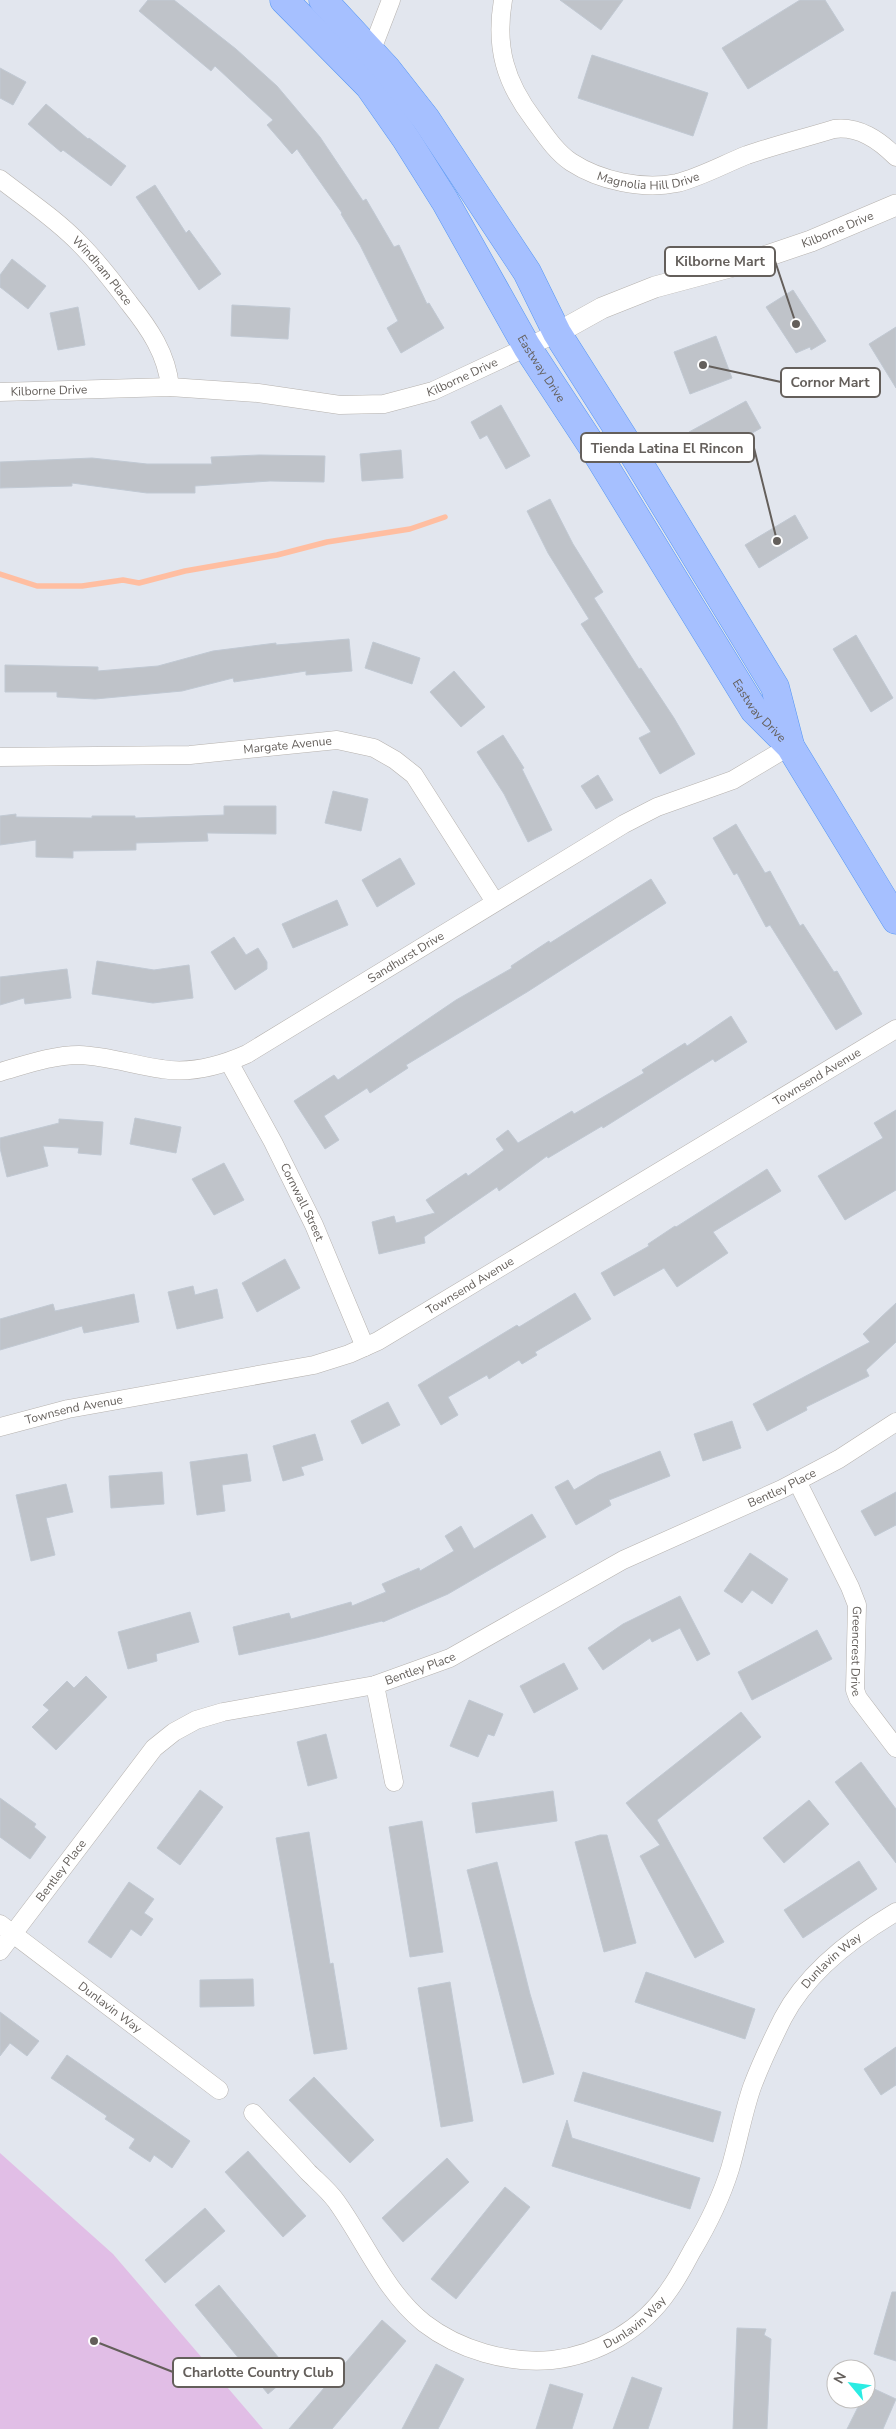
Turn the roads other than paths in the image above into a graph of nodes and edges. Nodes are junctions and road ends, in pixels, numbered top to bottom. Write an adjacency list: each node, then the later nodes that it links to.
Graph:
1 (284, 0): 10 (main road, Eastway Drive)
2 (323, 0): 5 (main road, Eastway Drive)
3 (392, 0): 5 (street)
4 (503, 0): 6 (street, Magnolia Hill Drive)
5 (371, 52): 9 (main road, Eastway Drive)
6 (896, 157)
7 (0, 179): 11 (street, Windham Place)
8 (896, 205): 9 (street, Kilborne Drive)
9 (557, 333): 10 (street, Kilborne Drive); 13 (main road, Eastway Drive)
10 (527, 348): 11 (street, Kilborne Drive); 13 (main road, Eastway Drive)
11 (170, 387): 12 (street, Kilborne Drive)
12 (0, 392)
13 (790, 746): 15 (street, Sandhurst Drive); 16 (main road, Eastway Drive)
14 (0, 757): 15 (street, Margate Avenue)
15 (496, 902): 18 (street, Sandhurst Drive)
16 (896, 920)
17 (896, 1029): 20 (street, Townsend Avenue)
18 (229, 1062): 19 (street, Sandhurst Drive); 20 (street, Cornwall Street)
19 (0, 1072)
20 (365, 1347): 22 (street, Townsend Avenue)
21 (896, 1422): 23 (street, Bentley Place)
22 (0, 1427)
23 (797, 1481): 24 (street, Bentley Place); 25 (street, Greencrest Drive)
24 (375, 1685): 26 (street); 28 (street, Bentley Place)
25 (891, 1741)
26 (394, 1782)
27 (896, 1912): 31 (street, Dunlavin Way)
28 (7, 1929): 29 (street, Bentley Place); 30 (street, Dunlavin Way)
29 (0, 1952)
30 (219, 2090)
31 (253, 2113)

